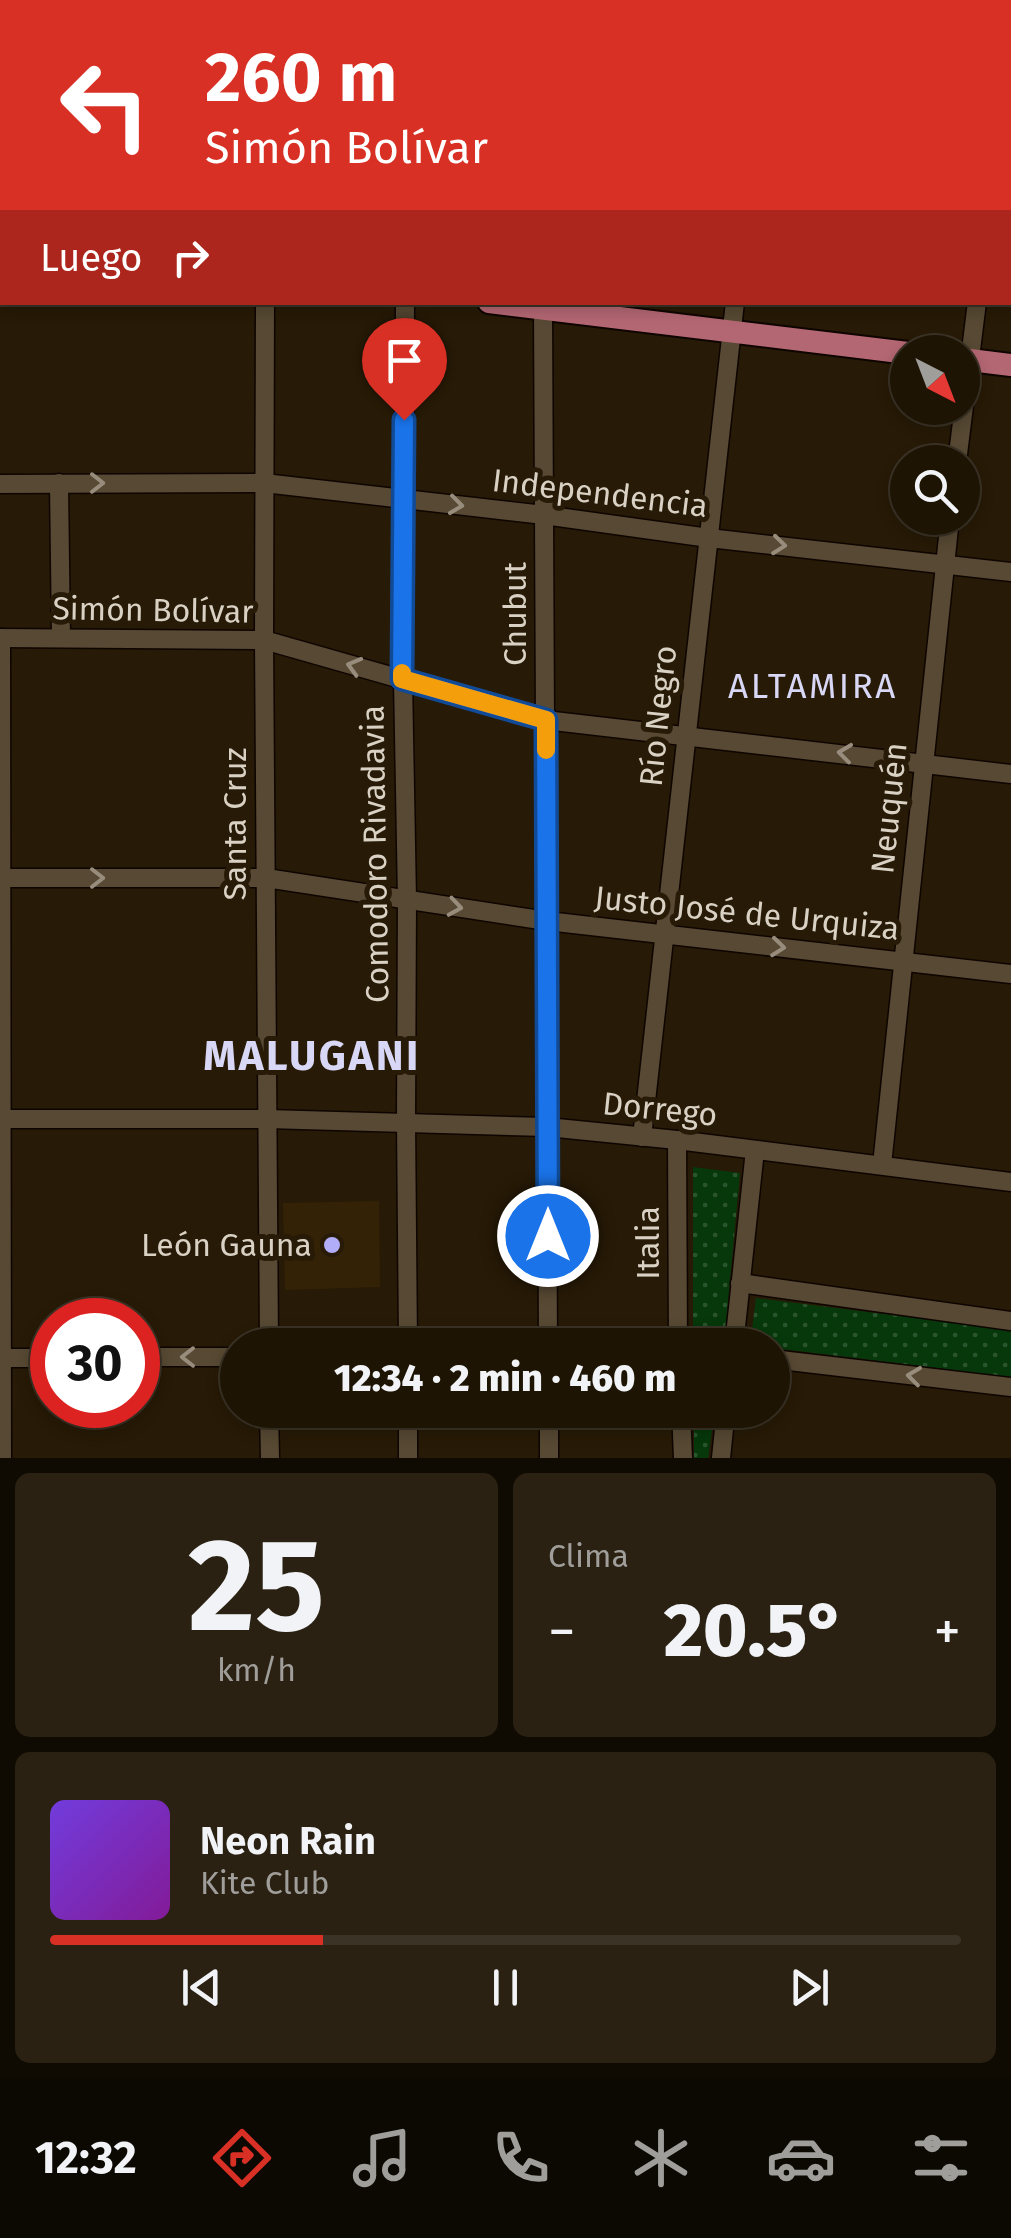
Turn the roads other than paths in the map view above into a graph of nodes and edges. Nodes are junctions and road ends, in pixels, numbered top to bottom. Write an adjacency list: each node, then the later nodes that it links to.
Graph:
1 (265, 305): 12 (street, Santa Cruz)
2 (406, 305): 15 (street, Comodoro Rivadavia)
3 (735, 305): 7 (street, Río Negro)
4 (976, 305): 8 (street)
5 (544, 306): 6 (main road); 16 (street, Chubut)
6 (601, 309): 7 (main road)
7 (732, 331): 9 (main road); 18 (street, Río Negro)
8 (971, 335)
9 (890, 350)
10 (980, 362): 11 (main road)
11 (1011, 365)
12 (264, 483): 14 (street, Independencia, one-way to 12); 15 (street, Independencia); 23 (street, Santa Cruz)
13 (0, 484): 14 (street, Independencia)
14 (60, 484): 22 (street)
15 (402, 498): 16 (street, Independencia, one-way to 16); 24 (street, Comodoro Rivadavia)
16 (544, 515): 18 (street, Independencia); 25 (street, Chubut)
17 (948, 535): 19 (street, Neuquén)
18 (709, 538): 19 (street, Independencia, one-way to 19); 26 (street, Río Negro)
19 (945, 564): 20 (street, Independencia); 27 (street, Neuquén)
20 (1011, 572)
21 (0, 638): 22 (street, Simón Bolívar); 29 (street)
22 (61, 638): 23 (street, Simón Bolívar)
23 (264, 640): 24 (street, Simón Bolívar, one-way to 23); 30 (street, Santa Cruz)
24 (402, 679): 25 (street, Simón Bolívar); 31 (street, Comodoro Rivadavia)
25 (546, 720): 26 (street, Simón Bolívar); 32 (street, Chubut)
26 (686, 735): 27 (street, Simón Bolívar, one-way to 26); 33 (street, Río Negro)
27 (924, 763): 28 (street, Simón Bolívar); 34 (street, Neuquén)
28 (1011, 774)
29 (0, 878): 30 (street, Justo José de Urquiza, one-way to 30); 37 (street)
30 (266, 878): 31 (street, Justo José de Urquiza); 36 (street, Santa Cruz)
31 (407, 900): 32 (street, Justo José de Urquiza, one-way to 32); 38 (street, Comodoro Rivadavia)
32 (547, 921): 33 (street, Justo José de Urquiza); 39 (street, Chubut)
33 (664, 934): 34 (street, Justo José de Urquiza, one-way to 34); 40 (street, Río Negro)
34 (903, 961): 35 (street, Justo José de Urquiza); 43 (street, Neuquén)
35 (1011, 974)
36 (266, 1118): 37 (street, Dorrego); 38 (street, Dorrego); 47 (street, Santa Cruz)
37 (1, 1119): 54 (street)
38 (406, 1122): 39 (street, Dorrego); 48 (street, Comodoro Rivadavia)
39 (547, 1127): 40 (street, Dorrego); 49 (street, Chubut)
40 (642, 1137): 41 (street, Dorrego)
41 (677, 1140): 42 (street, Dorrego); 50 (street, Italia)
42 (756, 1150): 43 (street, Dorrego); 45 (street)
43 (882, 1166): 44 (street, Dorrego)
44 (1011, 1182)
45 (740, 1282): 46 (street); 51 (street)
46 (1011, 1321)
47 (268, 1328)
48 (408, 1328)
49 (548, 1328)
50 (678, 1328)
51 (736, 1328)
52 (160, 1357): 53 (street, one-way to 52)
53 (220, 1357)
54 (1, 1358): 55 (street); 63 (street)
55 (30, 1358)
56 (790, 1361): 57 (street, one-way to 56)
57 (1011, 1387)
58 (269, 1428): 64 (street)
59 (408, 1428): 65 (street)
60 (549, 1428): 66 (street)
61 (682, 1428): 67 (street)
62 (724, 1428): 68 (street)
63 (2, 1458)
64 (270, 1458)
65 (408, 1458)
66 (549, 1458)
67 (683, 1458)
68 (721, 1458)

